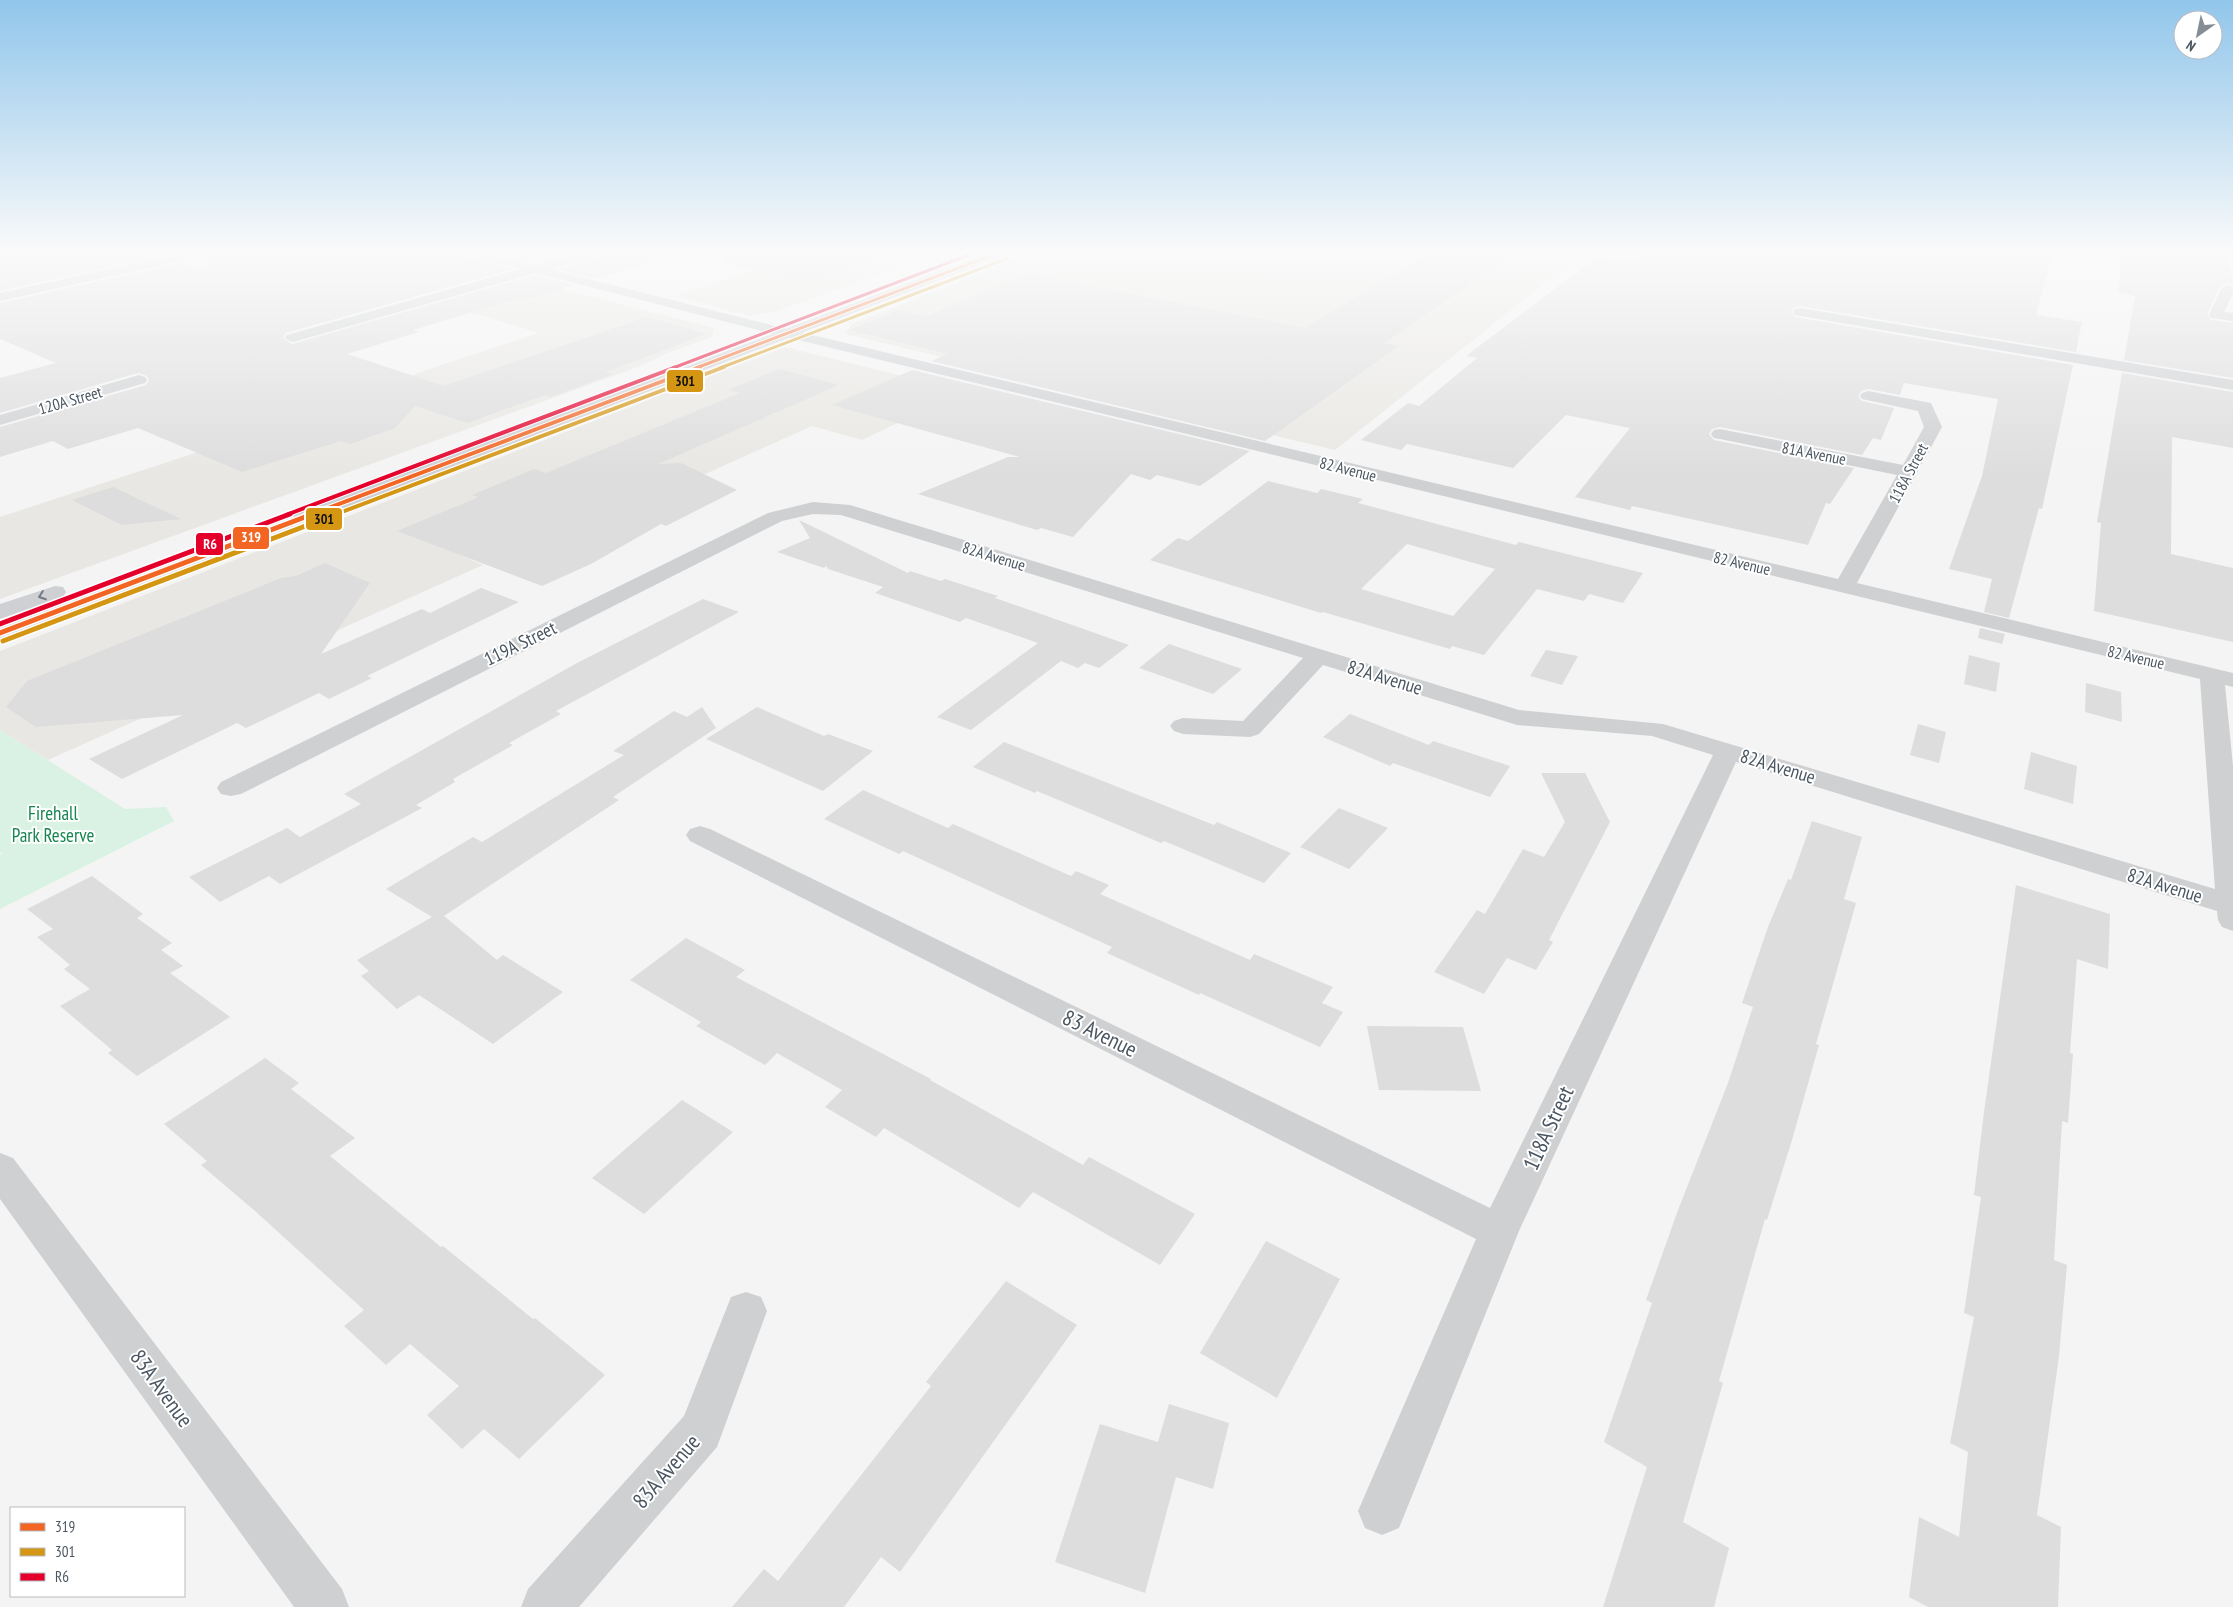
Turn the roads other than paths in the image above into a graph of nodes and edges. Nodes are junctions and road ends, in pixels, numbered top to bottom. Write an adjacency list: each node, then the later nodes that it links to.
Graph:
1 (334, 326): 8 (street)
2 (758, 326): 6 (street, 82 Avenue)
3 (771, 326): 6 (main road)
4 (806, 326): 7 (main road)
5 (1883, 326): 10 (street)
6 (766, 328): 7 (street, 82 Avenue); 15 (main road)
7 (788, 333): 17 (main road); 18 (street, 82 Avenue)
8 (292, 338)
9 (139, 380): 12 (street, 120A Street)
10 (2233, 385)
11 (1868, 396): 14 (street, 118A Street)
12 (0, 420)
13 (1720, 434): 14 (street, 81A Avenue)
14 (1909, 472): 18 (street, 118A Street)
15 (367, 476): 17 (main road); 19 (main road, one-way to 19)
16 (813, 508): 21 (street, 82A Avenue); 25 (street, 119A Street)
17 (297, 520): 20 (main road)
18 (1844, 588): 22 (street, 82 Avenue)
19 (0, 612)
20 (0, 633)
21 (1318, 656): 23 (street); 24 (street, 82A Avenue)
22 (2223, 677): 27 (street)
23 (1183, 726)
24 (1728, 751): 27 (street, 82A Avenue); 29 (street, 118A Street)
25 (231, 788)
26 (700, 835): 29 (street, 83 Avenue)
27 (2233, 910)
28 (0, 1169): 32 (street, 83A Avenue)
29 (1499, 1231): 31 (street, 118A Street)
30 (746, 1310): 33 (street, 83A Avenue)
31 (1382, 1511)
32 (324, 1607)
33 (546, 1607)

